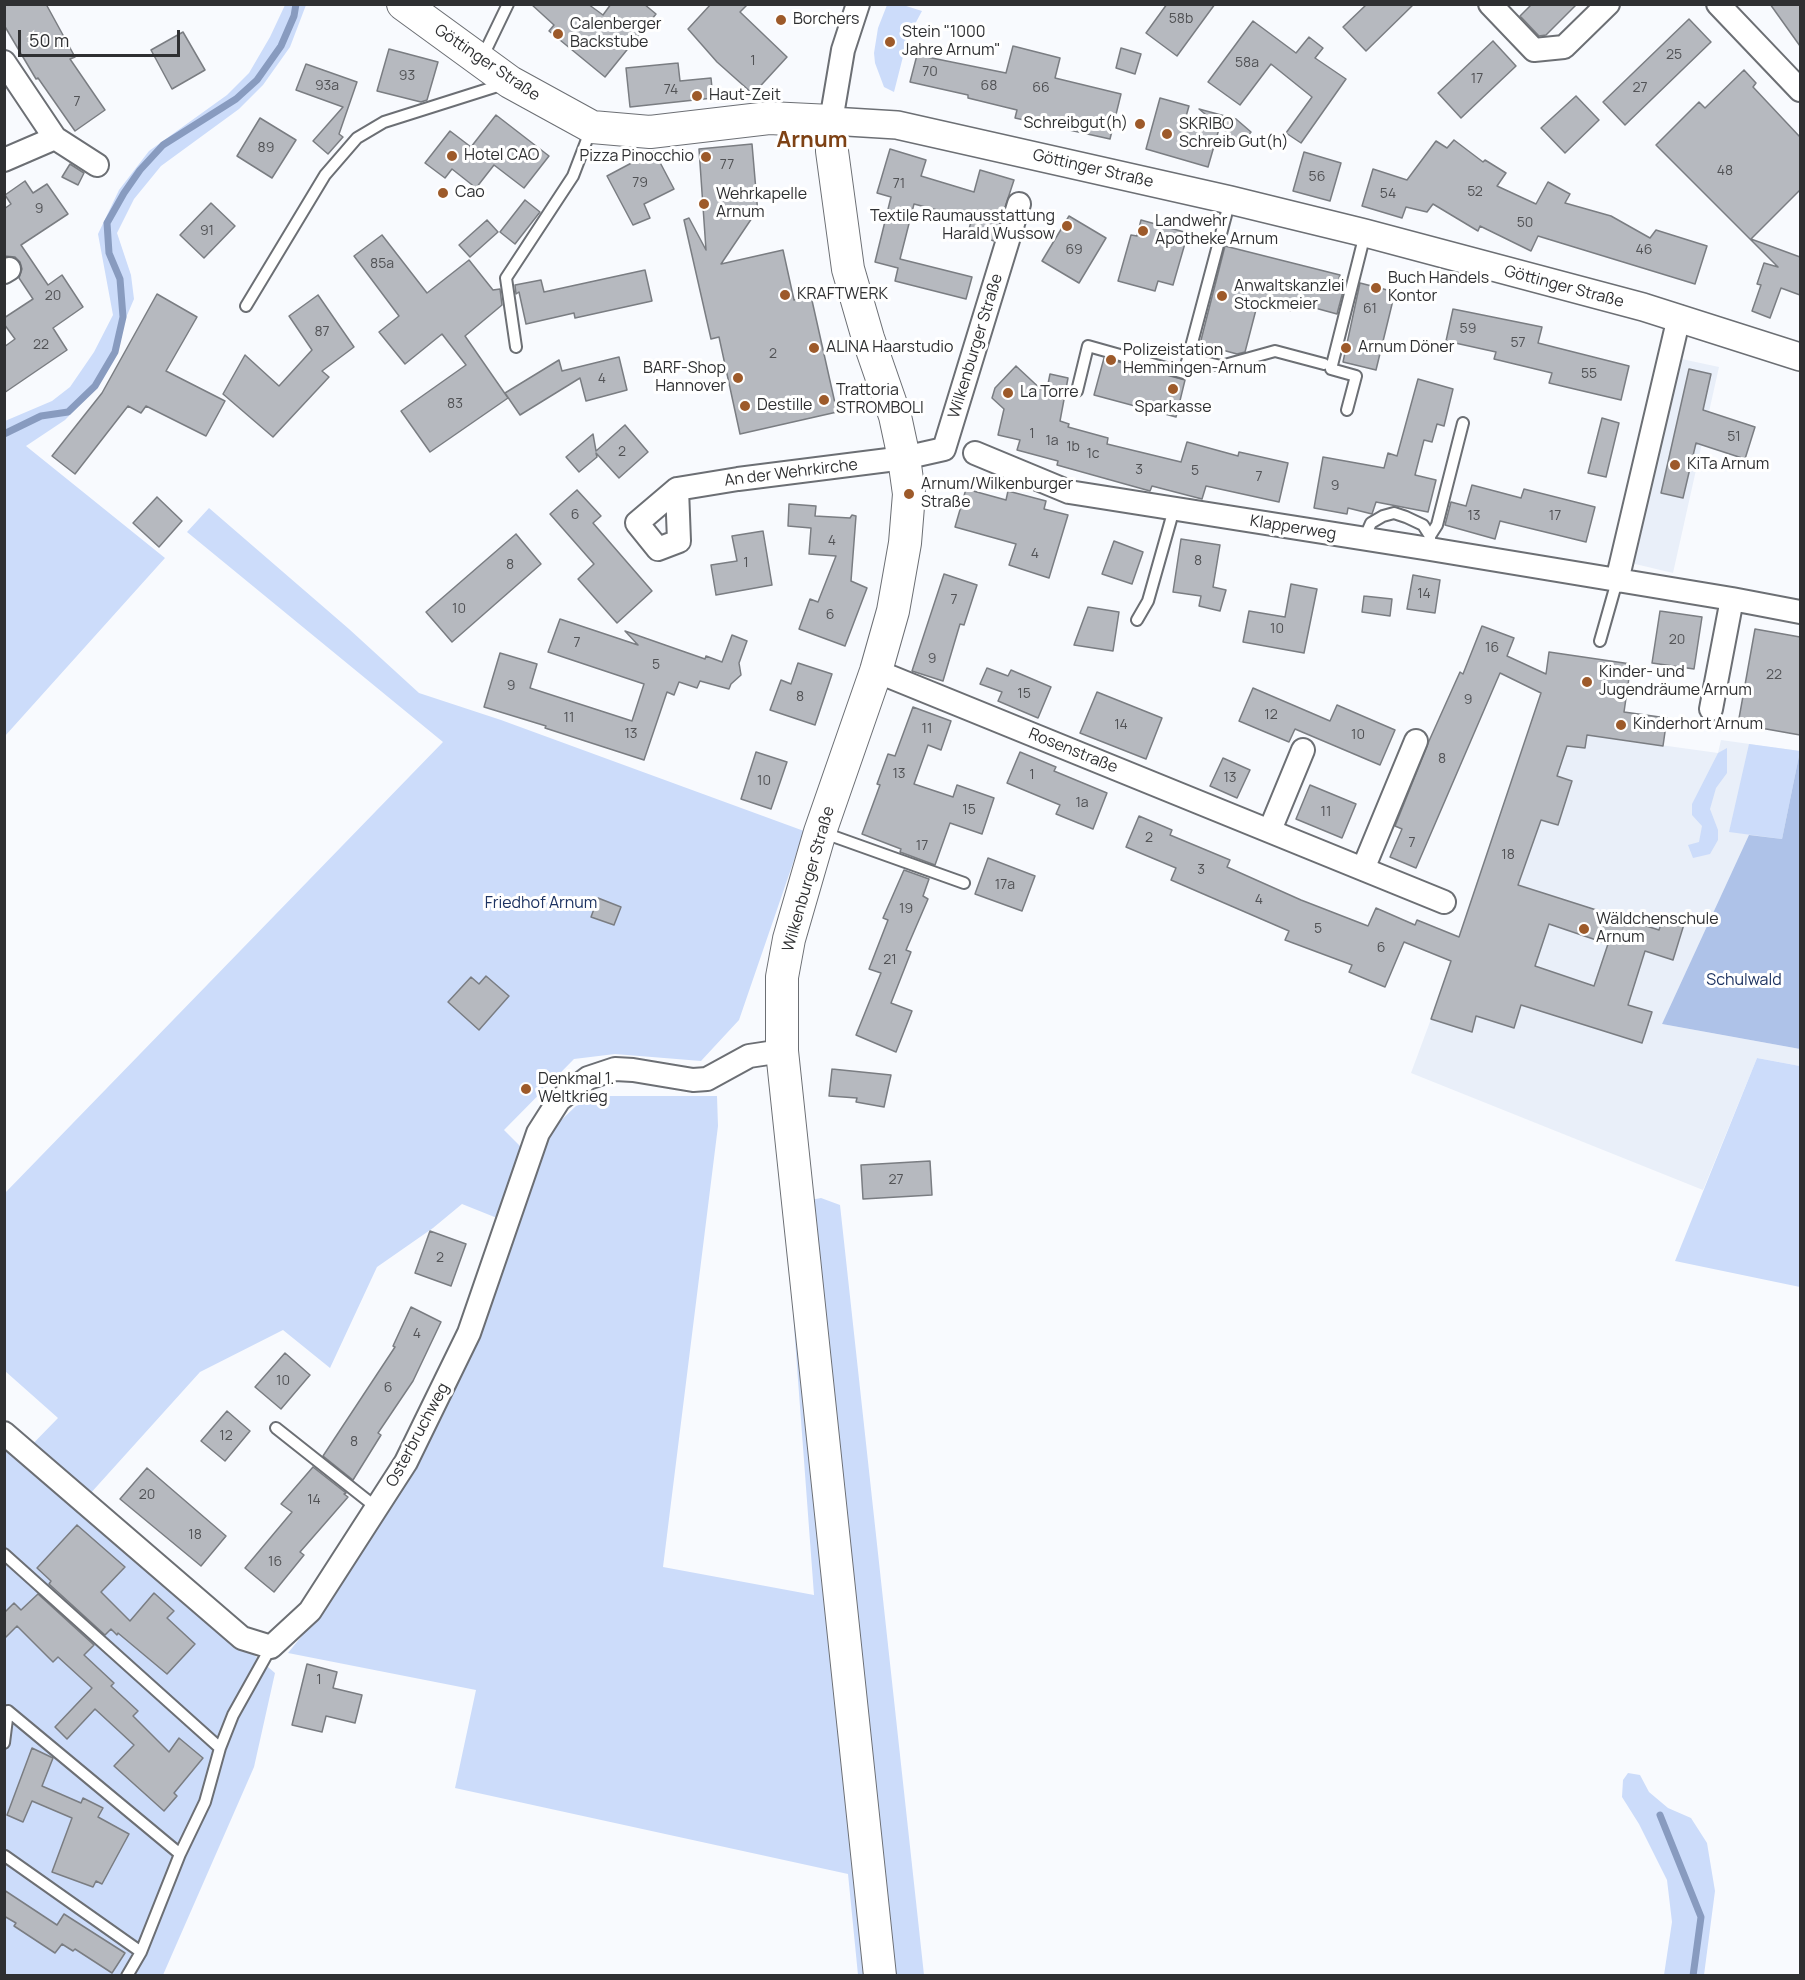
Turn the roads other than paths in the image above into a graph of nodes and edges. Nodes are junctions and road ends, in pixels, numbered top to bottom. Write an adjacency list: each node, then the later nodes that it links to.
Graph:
1 (403, 4): 7 (main road, Göttinger Straße)
2 (508, 4): 7 (lane)
3 (858, 4): 12 (street)
4 (1490, 4): 5 (street)
5 (1608, 4)
6 (1719, 4): 10 (street)
7 (480, 61): 9 (main road, Göttinger Straße)
8 (4, 62): 11 (street)
9 (510, 82): 13 (main road, Göttinger Straße); 20 (lane)
10 (1800, 90)
11 (13, 94): 14 (street)
12 (831, 121): 13 (main road, Göttinger Straße); 17 (street, Göttinger Straße); 30 (main road, Wilkenburger Straße)
13 (592, 127): 22 (lane)
14 (55, 138): 15 (street); 16 (street)
15 (4, 160)
16 (97, 165)
17 (1230, 200): 19 (street, Göttinger Straße); 24 (lane)
18 (1019, 204): 30 (street, Wilkenburger Straße)
19 (1365, 233): 21 (street, Göttinger Straße); 27 (lane)
20 (246, 306)
21 (1679, 318): 23 (street, Göttinger Straße); 35 (street)
22 (516, 347)
23 (1800, 357)
24 (1188, 358): 25 (lane); 26 (lane)
25 (1324, 364)
26 (1077, 391)
27 (1347, 410)
28 (1463, 423): 34 (lane)
29 (975, 453): 32 (street, Klapperweg)
30 (904, 458): 31 (street, An der Wehrkirche); 40 (main road, Wilkenburger Straße)
31 (677, 489)
32 (1174, 509): 33 (street, Klapperweg); 38 (lane)
33 (1364, 539): 34 (street, Klapperweg); 34 (lane)
34 (1430, 543): 35 (street, Klapperweg)
35 (1617, 581): 36 (street, Klapperweg); 39 (lane)
36 (1732, 599): 37 (street, Klapperweg); 41 (street)
37 (1800, 612)
38 (1137, 620)
39 (1600, 641)
40 (876, 672): 44 (street, Rosenstraße); 45 (main road, Wilkenburger Straße)
41 (1711, 709)
42 (1416, 741): 46 (street)
43 (1303, 750): 44 (street)
44 (1270, 830): 46 (street, Rosenstraße)
45 (820, 832): 47 (lane); 49 (main road, Wilkenburger Straße)
46 (1363, 869): 48 (street, Rosenstraße)
47 (964, 884)
48 (1444, 902)
49 (782, 1051): 52 (street, Osterbruchweg); 61 (main road, Wilkenburger Straße)
50 (276, 1428): 52 (lane)
51 (4, 1433): 54 (street)
52 (378, 1509): 54 (street, Osterbruchweg)
53 (4, 1554): 56 (lane)
54 (271, 1647): 56 (lane)
55 (4, 1743): 57 (lane)
56 (220, 1748): 57 (lane)
57 (180, 1854): 59 (lane)
58 (5, 1856): 59 (lane)
59 (141, 1952): 60 (lane)
60 (127, 1976)
61 (880, 1976)

